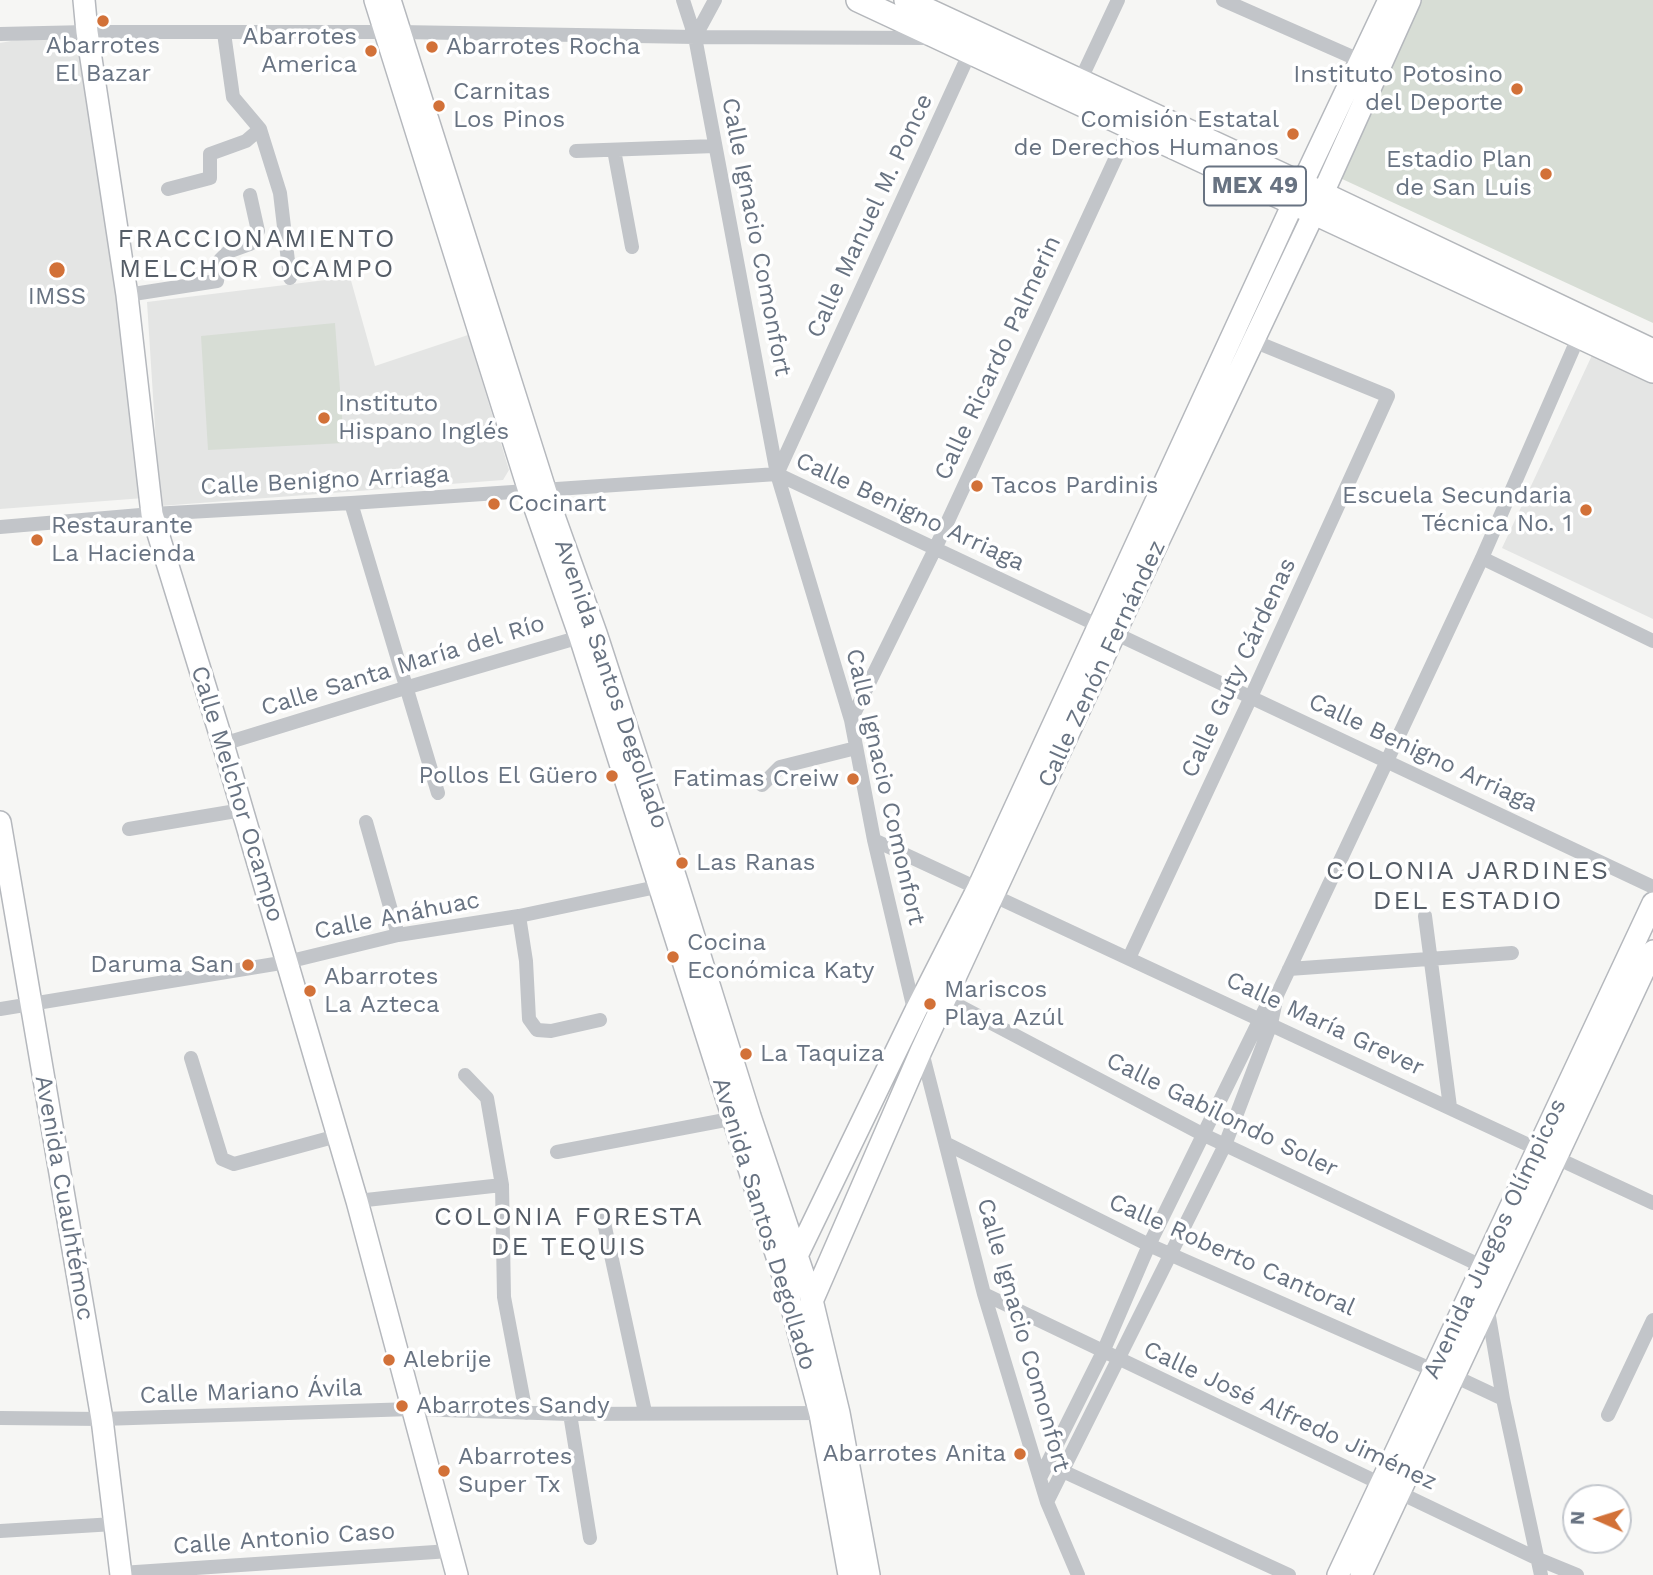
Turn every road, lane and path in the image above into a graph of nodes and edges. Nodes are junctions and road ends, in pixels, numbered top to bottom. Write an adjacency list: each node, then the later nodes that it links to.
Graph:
1 (84, 0): 12 (street, Calle Melchor Ocampo)
2 (375, 0): 13 (street, Avenida Santos Degollado)
3 (390, 0): 13 (street, Avenida Santos Degollado)
4 (683, 0): 16 (street, Calle Ignacio Comonfort)
5 (715, 0): 16 (street)
6 (858, 0): 17 (main road, MEX 49)
7 (906, 0): 20 (main road, MEX 49)
8 (1118, 0): 20 (street)
9 (1223, 0): 19 (street)
10 (1389, 0): 19 (street, Calle Zenón Fernández)
11 (1410, 0): 19 (street, Calle Zenón Fernández)
12 (86, 32): 14 (street); 15 (street); 31 (street, Calle Melchor Ocampo)
13 (392, 32): 14 (street); 16 (street); 37 (street, Avenida Santos Degollado)
14 (224, 33): 22 (street)
15 (0, 34)
16 (695, 37): 17 (street); 23 (street, Calle Ignacio Comonfort)
17 (939, 38): 18 (main road, MEX 49)
18 (970, 52): 21 (main road, MEX 49); 36 (street, Calle Manuel M. Ponce)
19 (1370, 65): 28 (street, Calle Zenón Fernández)
20 (1080, 81): 28 (main road, MEX 49)
21 (1130, 127): 28 (main road, MEX 49); 41 (street, Calle Ricardo Palmerin)
22 (260, 129): 26 (street); 30 (street)
23 (715, 146): 24 (street); 36 (street, Calle Ignacio Comonfort)
24 (614, 149): 25 (street); 29 (street)
25 (576, 151)
26 (168, 189)
27 (250, 195): 31 (street)
28 (1308, 198): 32 (main road, MEX 49); 33 (street, Calle Zenón Fernández)
29 (632, 247)
30 (290, 278)
31 (127, 295): 39 (street, Calle Melchor Ocampo)
32 (1582, 328): 34 (main road, MEX 49); 35 (main road, MEX 49); 42 (street)
33 (1244, 337): 43 (street, Calle Zenón Fernández); 47 (street, Calle Guty Cárdenas)
34 (1653, 351)
35 (1653, 371)
36 (777, 474): 37 (street, Calle Benigno Arriaga); 41 (street, Calle Benigno Arriaga); 48 (street, Calle Ignacio Comonfort)
37 (537, 490): 38 (street, Calle Benigno Arriaga); 44 (street, Avenida Santos Degollado)
38 (351, 503): 39 (street, Calle Benigno Arriaga); 46 (street)
39 (152, 514): 40 (street, Calle Benigno Arriaga); 49 (street, Calle Melchor Ocampo)
40 (0, 527)
41 (935, 549): 43 (street, Calle Benigno Arriaga); 48 (street, Calle Ricardo Palmerin)
42 (1482, 558): 45 (street); 51 (street)
43 (1107, 630): 47 (street, Calle Benigno Arriaga); 61 (street, Calle Zenón Fernández)
44 (588, 635): 46 (street, Calle Santa María del Río); 59 (street, Avenida Santos Degollado)
45 (1653, 642)
46 (405, 688): 49 (street, Calle Santa María del Río); 53 (street)
47 (1251, 697): 51 (street, Calle Benigno Arriaga); 68 (street, Calle Guty Cárdenas)
48 (851, 720): 50 (street, Calle Ignacio Comonfort)
49 (223, 744): 54 (street, Calle Melchor Ocampo)
50 (856, 748): 52 (street); 58 (street, Calle Ignacio Comonfort)
51 (1387, 761): 60 (street, Calle Benigno Arriaga); 71 (street)
52 (762, 785)
53 (438, 793)
54 (242, 810): 57 (street); 70 (street, Calle Melchor Ocampo)
55 (0, 822): 73 (street, Avenida Cuauhtémoc)
56 (366, 822): 65 (street)
57 (129, 830)
58 (874, 840): 61 (street, Calle María Grever); 75 (street, Calle Ignacio Comonfort)
59 (668, 884): 63 (street, Calle Anáhuac); 82 (street, Avenida Santos Degollado)
60 (1653, 887)
61 (986, 892): 68 (street, Calle María Grever); 72 (street, Calle Zenón Fernández); 75 (street, Calle Zenón Fernández)
62 (1653, 903): 87 (street, Avenida Juegos Olímpicos)
63 (519, 915): 65 (street, Calle Anáhuac); 76 (street)
64 (1425, 916): 69 (street)
65 (398, 935): 70 (street, Calle Anáhuac)
66 (1653, 951): 87 (street, Avenida Juegos Olímpicos)
67 (1513, 953): 69 (street)
68 (1129, 958): 77 (street, Calle María Grever)
69 (1432, 959): 71 (street); 81 (street)
70 (287, 962): 73 (street, Calle Anáhuac); 84 (street, Calle Melchor Ocampo)
71 (1289, 969): 77 (street)
72 (946, 999): 78 (street, Calle Zenón Fernández); 83 (street, Calle Gabilondo Soler)
73 (31, 1005): 74 (street, Calle Anáhuac); 115 (street, Avenida Cuauhtémoc)
74 (0, 1009)
75 (915, 1012): 78 (street, Calle Ignacio Comonfort); 95 (street, Calle Zenón Fernández)
76 (600, 1020)
77 (1265, 1022): 81 (street, Calle María Grever); 83 (street); 86 (street)
78 (922, 1051): 85 (street, Calle Ignacio Comonfort); 99 (street, Calle Zenón Fernández)
79 (191, 1058): 84 (street)
80 (465, 1075): 89 (street)
81 (1450, 1107): 87 (street, Calle María Grever)
82 (742, 1117): 88 (street); 95 (street, Avenida Santos Degollado); 97 (street, Avenida Santos Degollado)
83 (1204, 1135): 86 (street, Calle Gabilondo Soler); 93 (street)
84 (337, 1136): 90 (street, Calle Melchor Ocampo)
85 (947, 1144): 93 (street, Calle Roberto Cantoral); 98 (street, Calle Ignacio Comonfort)
86 (1225, 1144): 94 (street); 96 (street, Calle Gabilondo Soler)
87 (1547, 1152): 91 (street, Calle María Grever); 96 (street, Avenida Juegos Olímpicos); 100 (street, Avenida Juegos Olímpicos)
88 (557, 1153)
89 (502, 1185): 90 (street); 110 (street)
90 (356, 1201): 108 (street, Calle Melchor Ocampo)
91 (1653, 1203)
92 (603, 1218): 109 (street)
93 (1149, 1245): 94 (street, Calle Roberto Cantoral); 103 (street)
94 (1169, 1254): 104 (street); 105 (street, Calle Roberto Cantoral)
95 (797, 1257): 97 (street, Calle Zenón Fernández); 99 (street, Avenida Santos Degollado)
96 (1481, 1267): 100 (street); 105 (street, Avenida Juegos Olímpicos)
97 (785, 1282): 102 (street, Avenida Santos Degollado)
98 (984, 1294): 103 (street, Calle José Alfredo Jiménez); 117 (street, Calle Ignacio Comonfort)
99 (812, 1300): 102 (street, Calle Zenón Fernández); 111 (street, Avenida Santos Degollado)
100 (1487, 1306): 106 (street, Avenida Juegos Olímpicos); 107 (street)
101 (1653, 1320): 113 (street)
102 (798, 1330): 111 (street, Avenida Santos Degollado)
103 (1102, 1352): 104 (street, Calle José Alfredo Jiménez); 117 (street)
104 (1118, 1360): 116 (street); 118 (street, Calle José Alfredo Jiménez)
105 (1433, 1370): 106 (street, Calle Roberto Cantoral); 118 (street, Avenida Juegos Olímpicos)
106 (1454, 1377): 107 (street, Calle Roberto Cantoral); 118 (street, Avenida Juegos Olímpicos)
107 (1503, 1399): 124 (street)
108 (412, 1409): 110 (street, Calle Mariano Ávila); 115 (street, Calle Mariano Ávila); 123 (street, Calle Melchor Ocampo)
109 (645, 1412): 111 (street, Calle Mariano Ávila); 112 (street, Calle Mariano Ávila)
110 (526, 1413): 112 (street, Calle Mariano Ávila)
111 (829, 1413): 127 (street, Avenida Santos Degollado); 128 (street, Avenida Santos Degollado)
112 (570, 1415): 122 (street)
113 (1608, 1415)
114 (0, 1418): 115 (street, Calle Mariano Ávila)
115 (102, 1419): 120 (street, Avenida Cuauhtémoc)
116 (1064, 1471): 117 (street); 119 (street); 130 (street)
117 (1043, 1472): 119 (street, Calle Ignacio Comonfort)
118 (1390, 1488): 124 (street, Calle José Alfredo Jiménez); 131 (street, Avenida Juegos Olímpicos); 132 (street, Avenida Juegos Olímpicos)
119 (1047, 1502): 129 (street, Calle Ignacio Comonfort)
120 (114, 1524): 121 (street); 125 (street, Avenida Cuauhtémoc)
121 (0, 1531)
122 (590, 1538)
123 (450, 1551): 125 (street, Calle Antonio Caso); 126 (street, Calle Melchor Ocampo)
124 (1538, 1559): 133 (street); 134 (street, Calle José Alfredo Jiménez)
125 (121, 1574)
126 (457, 1575)
127 (849, 1575)
128 (869, 1575)
129 (1078, 1575)
130 (1289, 1575)
131 (1338, 1575)
132 (1361, 1575)
133 (1541, 1575)
134 (1577, 1575)

